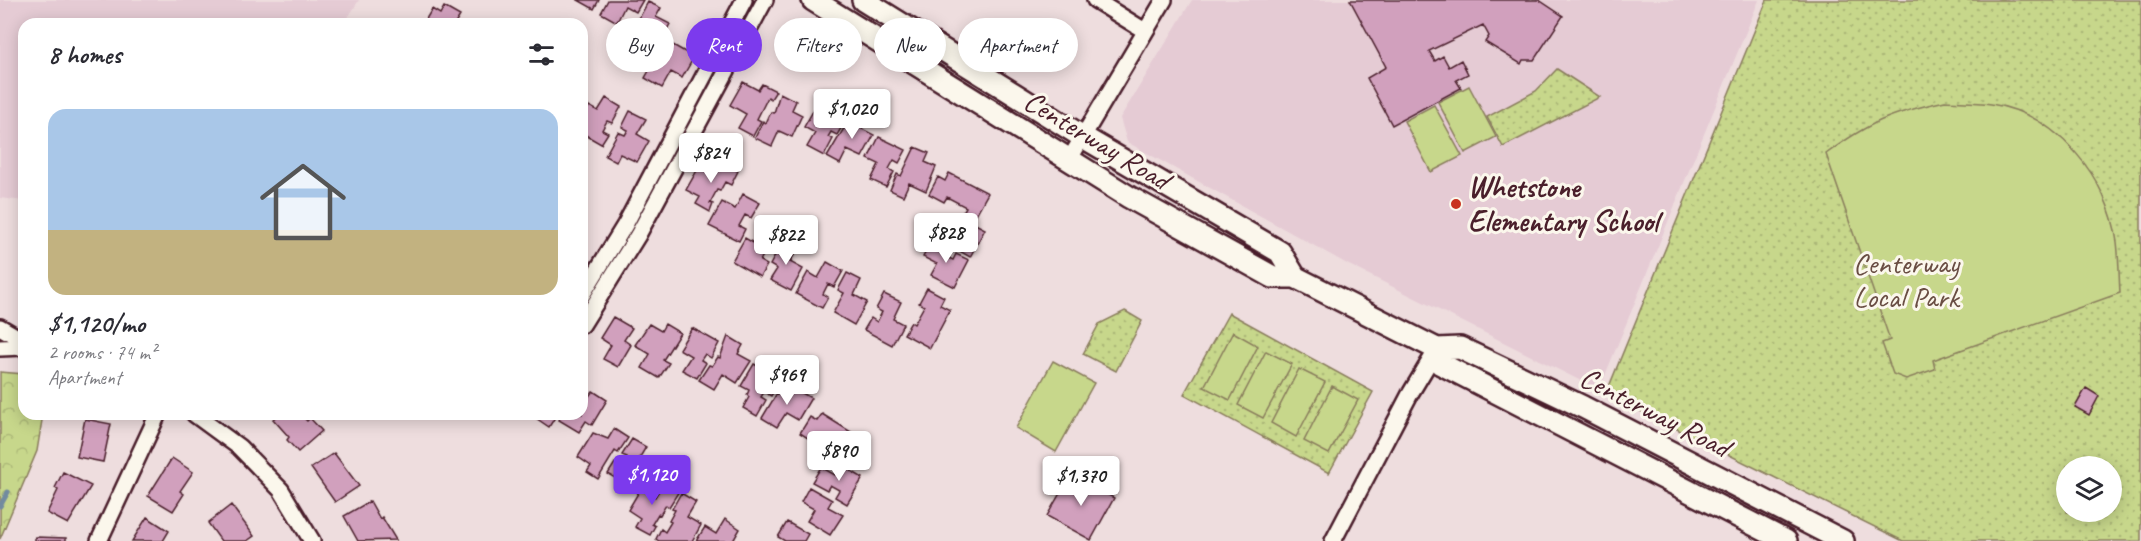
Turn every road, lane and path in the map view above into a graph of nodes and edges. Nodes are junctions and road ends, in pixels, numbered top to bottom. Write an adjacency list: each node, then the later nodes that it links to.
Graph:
1 (744, 0): 11 (street)
2 (765, 0): 12 (street)
3 (813, 0): 9 (street, Centerway Road)
4 (863, 0): 8 (street, Centerway Road)
5 (1095, 0): 7 (street)
6 (1164, 0): 7 (street)
7 (1145, 31): 8 (street)
8 (1083, 137): 9 (street); 10 (street, Centerway Road)
9 (1070, 160): 10 (street, Centerway Road)
10 (1295, 277): 17 (street, Centerway Road)
11 (588, 285)
12 (588, 315)
13 (0, 327): 14 (street)
14 (18, 338)
15 (18, 346): 16 (street)
16 (0, 348)
17 (1437, 349): 20 (street, Centerway Road); 21 (street, Centerway Road); 24 (street)
18 (155, 420): 22 (street)
19 (202, 420): 23 (street)
20 (1788, 513): 21 (street); 25 (street, Centerway Road)
21 (1778, 539)
22 (99, 541)
23 (312, 541)
24 (1333, 541)
25 (1843, 541)

